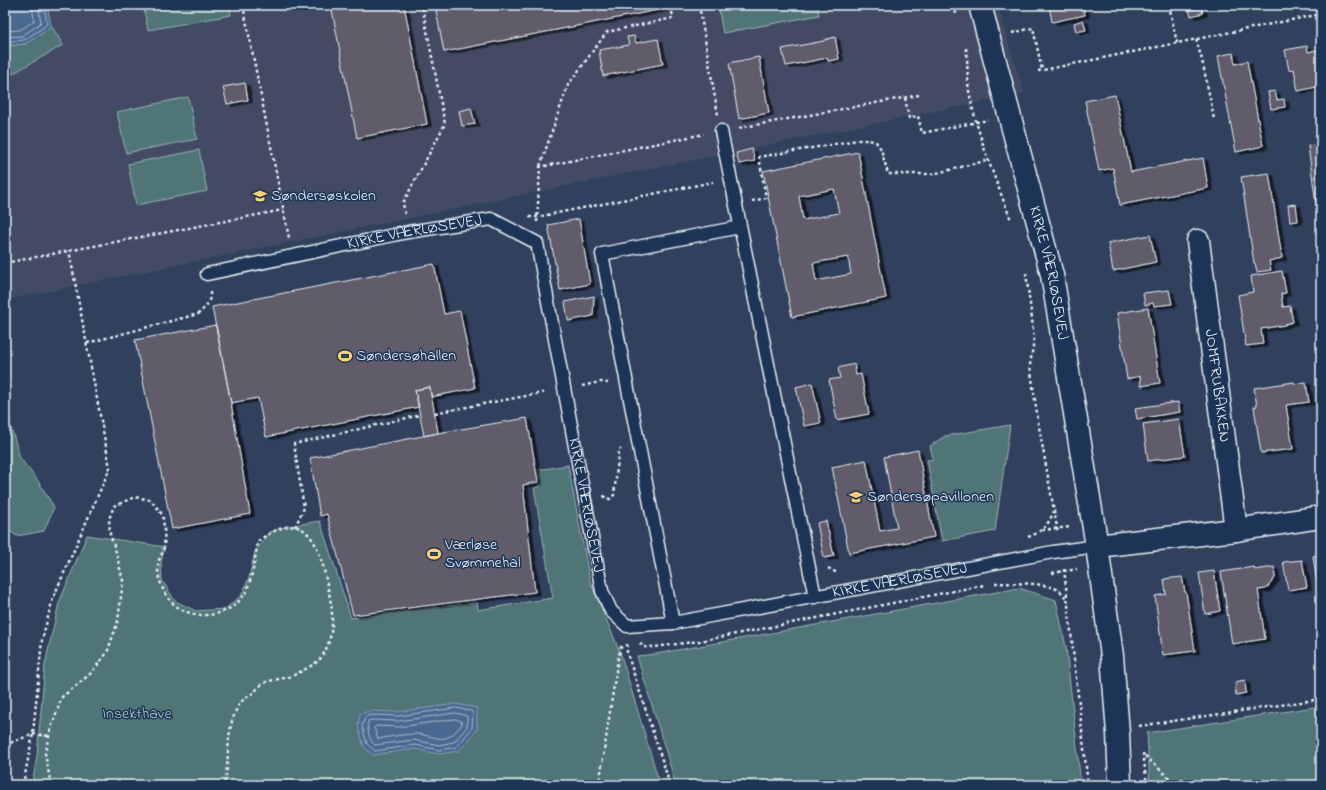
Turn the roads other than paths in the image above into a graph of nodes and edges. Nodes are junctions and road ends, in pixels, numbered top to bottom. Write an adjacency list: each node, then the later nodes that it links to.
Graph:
1 (980, 5): 8 (street, KIRKE VÆRLØSEVEJ)
2 (721, 131): 3 (lane)
3 (740, 227): 9 (lane); 10 (lane)
4 (1198, 241): 7 (street, JOMFRUBAKKEN)
5 (207, 274): 10 (lane, KIRKE VÆRLØSEVEJ)
6 (1321, 517): 7 (street)
7 (1236, 530): 8 (street)
8 (1097, 546): 9 (lane, KIRKE VÆRLØSEVEJ); 11 (street, KIRKE VÆRLØSEVEJ)
9 (815, 597): 10 (lane, KIRKE VÆRLØSEVEJ)
10 (672, 623)
11 (1120, 785)

